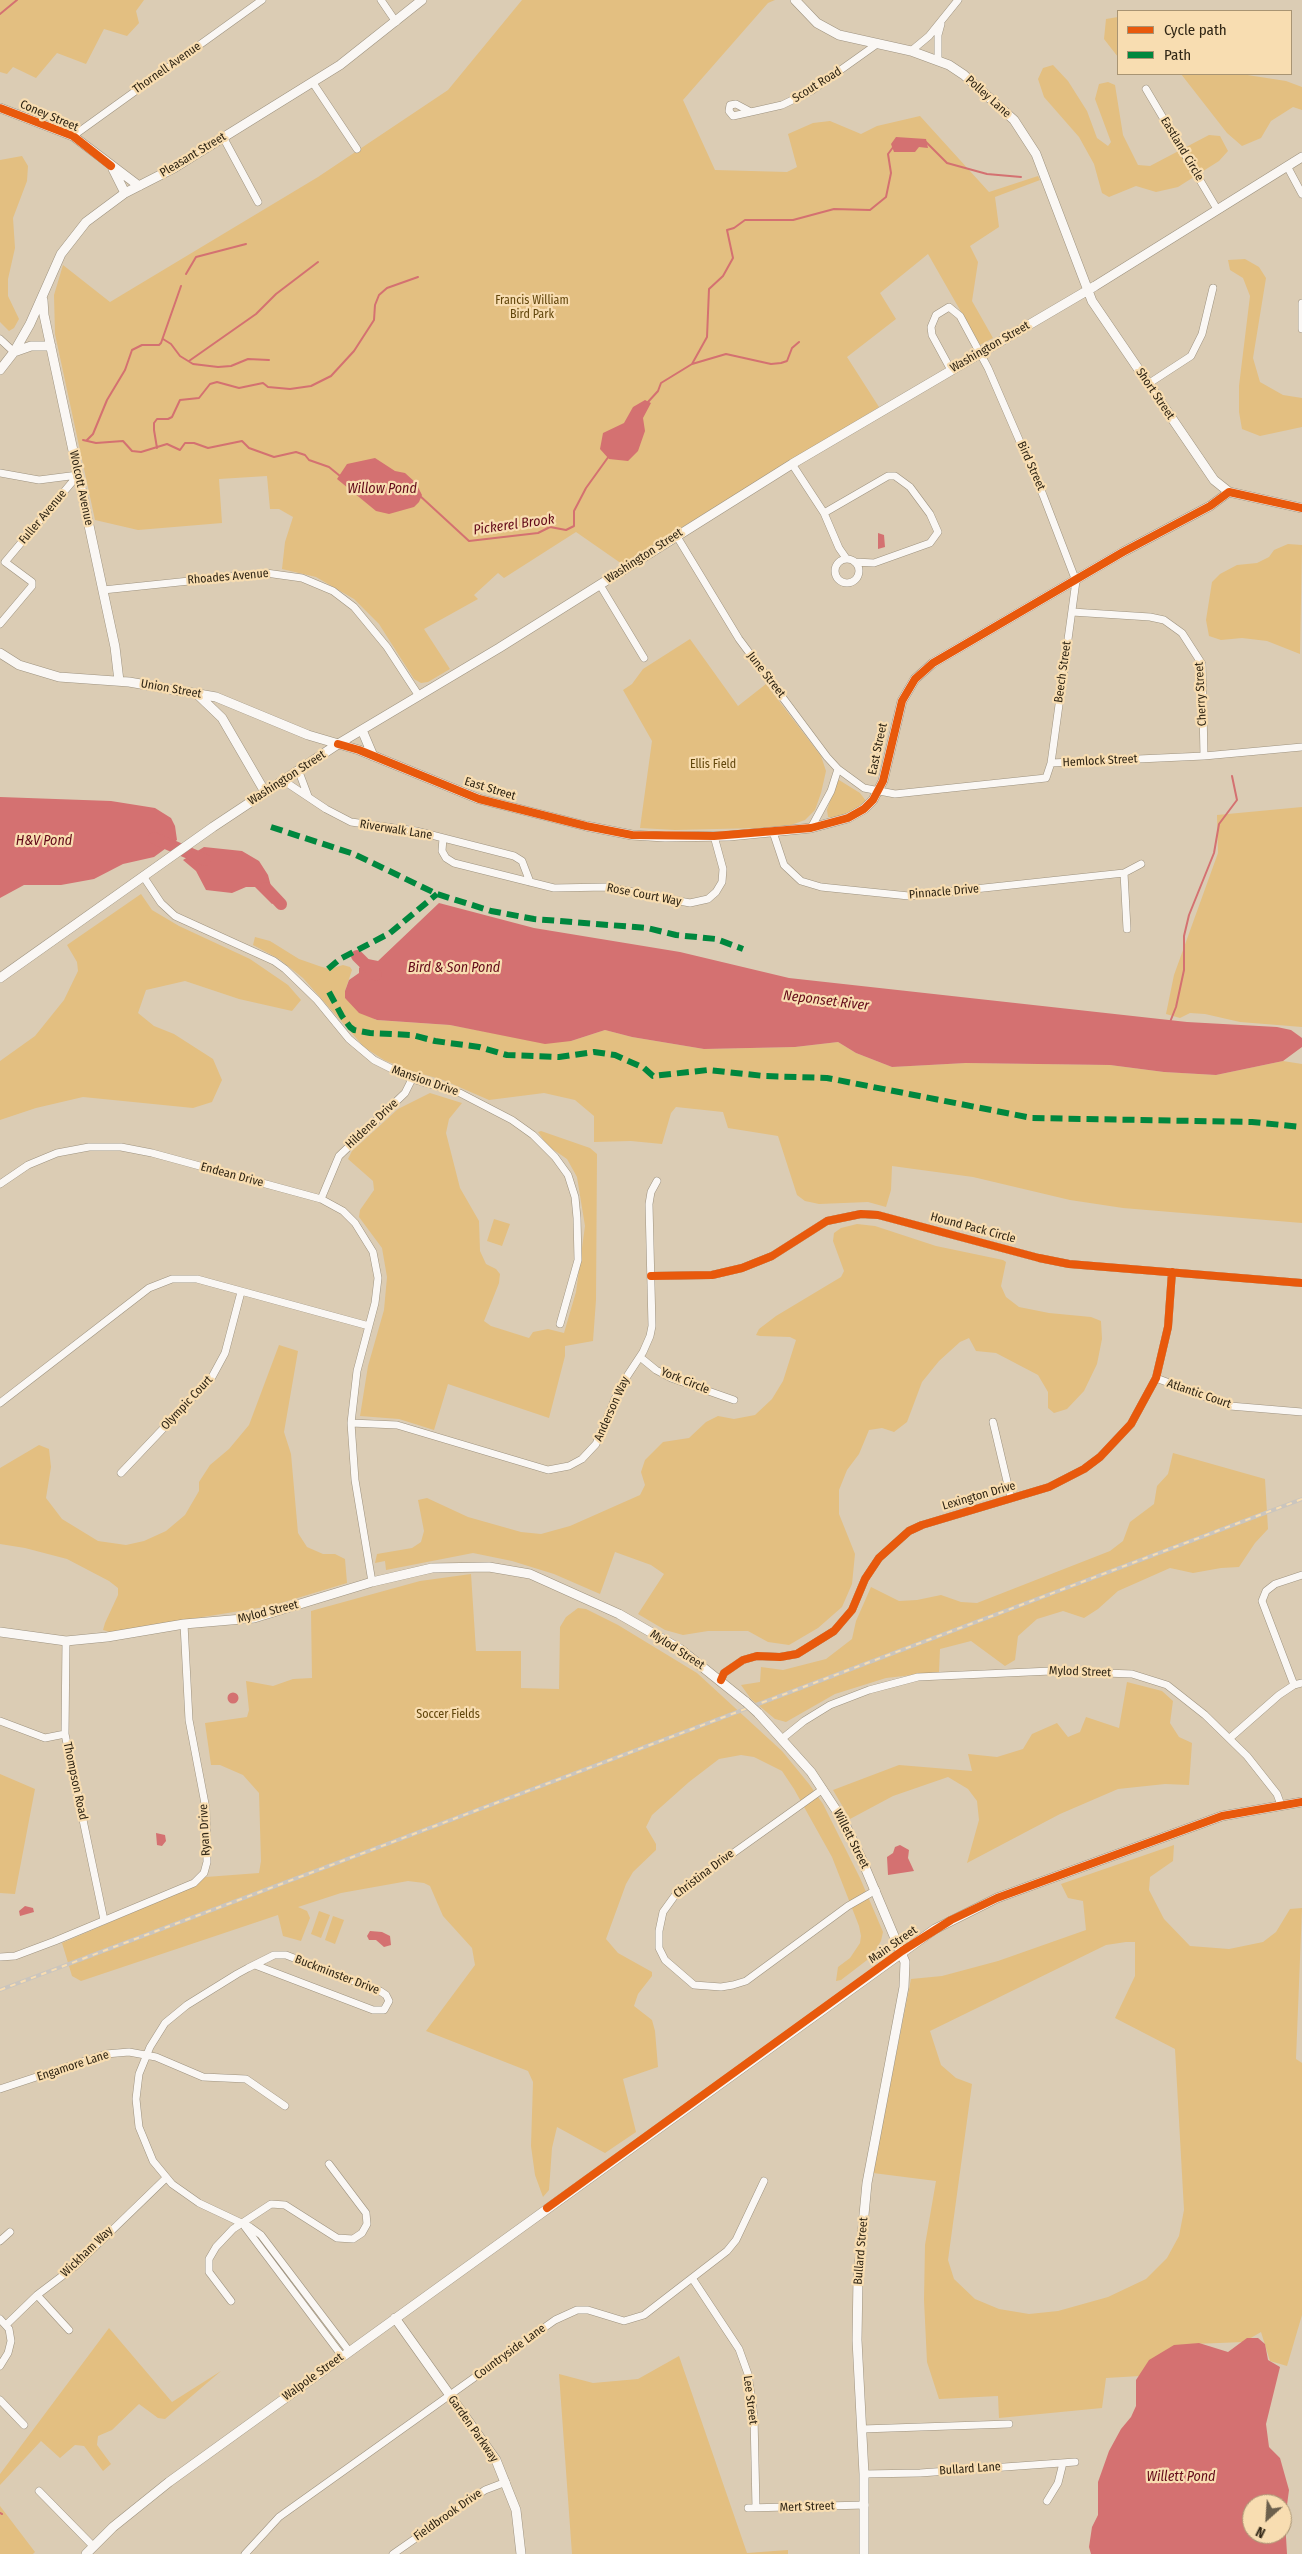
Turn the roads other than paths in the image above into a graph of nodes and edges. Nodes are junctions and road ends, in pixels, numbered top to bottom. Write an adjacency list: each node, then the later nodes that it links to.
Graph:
1 (262, 0): 15 (street, Thornell Avenue)
2 (381, 0): 7 (street)
3 (422, 0): 7 (street, Pleasant Street)
4 (795, 0): 8 (street, Polley Lane)
5 (958, 0): 6 (street)
6 (944, 16): 9 (street); 10 (street)
7 (396, 22): 11 (street, Pleasant Street)
8 (877, 44): 9 (street, Polley Lane); 14 (street, Scout Road)
9 (911, 51): 10 (street, Polley Lane)
10 (938, 60): 27 (street, Polley Lane)
11 (313, 82): 16 (street, Pleasant Street); 17 (street)
12 (1146, 89): 25 (street, Eastland Circle)
13 (0, 108): 15 (street, Coney Street)
14 (751, 112)
15 (73, 136): 19 (street, Coney Street)
16 (223, 137): 21 (street, Pleasant Street); 24 (street)
17 (357, 149)
18 (1302, 157): 20 (street, Washington Street)
19 (111, 166): 21 (street, Coney Street); 22 (street, Coney Street)
20 (1288, 166): 23 (street); 25 (street, Washington Street)
21 (139, 186): 22 (street, Pleasant Street)
22 (125, 193): 28 (street, Pleasant Street)
23 (1302, 194)
24 (258, 202)
25 (1218, 209): 27 (street, Washington Street)
26 (1213, 288): 37 (street)
27 (1088, 291): 34 (street, Washington Street); 37 (street, Short Street)
28 (44, 295): 32 (street, Wolcott Avenue); 33 (street, Pleasant Street)
29 (1302, 303): 30 (street)
30 (1302, 329)
31 (0, 339): 33 (street)
32 (51, 346): 33 (street); 40 (street, Wolcott Avenue)
33 (14, 352): 35 (street, Pleasant Street)
34 (979, 353): 36 (street, Washington Street); 36 (street, Bird Street); 47 (street, Bird Street)
35 (0, 370)
36 (951, 370): 38 (street, Washington Street)
37 (1148, 384): 41 (street, Short Street)
38 (792, 464): 43 (street); 44 (street, Washington Street)
39 (0, 473): 40 (street)
40 (78, 474): 49 (street, Wolcott Avenue); 51 (street, Fuller Avenue)
41 (1229, 492): 42 (street); 47 (street, East Street)
42 (1302, 508)
43 (824, 513): 45 (street); 46 (street)
44 (676, 535): 48 (street, Washington Street); 63 (street, June Street)
45 (846, 558): 46 (street); 46 (street)
46 (856, 562)
47 (1076, 581): 50 (street, Beech Street); 67 (street, East Street)
48 (600, 585): 53 (street); 56 (street, Washington Street)
49 (103, 590): 54 (street, Wolcott Avenue); 56 (street, Rhoades Avenue)
50 (1072, 612): 61 (street, Cherry Street); 62 (street, Beech Street)
51 (0, 624)
52 (0, 653): 54 (street, Union Street)
53 (644, 658)
54 (119, 681): 55 (street, Union Street)
55 (197, 694): 58 (street, Union Street); 66 (street)
56 (419, 696): 57 (street, Washington Street)
57 (362, 730): 58 (street, Washington Street); 60 (street)
58 (338, 744): 60 (street, East Street); 64 (street, Washington Street)
59 (1302, 747): 61 (street, Hemlock Street)
60 (373, 756): 71 (street, East Street)
61 (1204, 756): 62 (street, Hemlock Street)
62 (1051, 763): 67 (street, Hemlock Street)
63 (838, 769): 67 (street, June Street); 69 (street)
64 (299, 772): 65 (street, Washington Street); 68 (street)
65 (284, 782): 66 (street, Washington Street); 68 (street, Riverwalk Lane)
66 (265, 792): 75 (street, Washington Street)
67 (879, 792): 69 (street, East Street)
68 (308, 796): 72 (street, Riverwalk Lane)
69 (811, 828): 70 (street, East Street)
70 (773, 832): 71 (street, East Street); 74 (street, Pinnacle Drive)
71 (714, 836): 76 (street, Rose Court Way)
72 (442, 838): 76 (street, Riverwalk Lane); 76 (street, Rose Court Way)
73 (1142, 864): 74 (street, Pinnacle Drive)
74 (1124, 873): 77 (street)
75 (142, 876): 78 (street, Washington Street); 79 (street, Mansion Drive)
76 (530, 882)
77 (1127, 930)
78 (0, 978)
79 (412, 1079): 82 (street, Hildene Drive); 87 (street, Mansion Drive)
80 (657, 1181): 84 (street, Anderson Way)
81 (0, 1184): 82 (street, Endean Drive)
82 (321, 1199): 88 (street, Endean Drive)
83 (1172, 1272): 84 (street, Hound Pack Circle); 85 (street, Hound Pack Circle); 90 (street, Lexington Drive)
84 (651, 1276): 89 (street, Anderson Way)
85 (1302, 1283)
86 (241, 1292): 88 (street); 92 (street); 96 (street, Olympic Court)
87 (560, 1324)
88 (369, 1326): 95 (street, Endean Drive)
89 (640, 1357): 91 (street, York Circle); 95 (street, Anderson Way)
90 (1156, 1378): 93 (street, Atlantic Court); 97 (street, Lexington Drive)
91 (734, 1400)
92 (0, 1403)
93 (1302, 1412)
94 (993, 1422): 97 (street)
95 (351, 1423): 99 (street, Endean Drive)
96 (121, 1473)
97 (1011, 1498): 103 (street, Lexington Drive)
98 (1302, 1575): 104 (street)
99 (372, 1582): 100 (street, Mylod Street); 103 (street, Mylod Street)
100 (184, 1624): 102 (street, Mylod Street); 113 (street, Ryan Drive)
101 (0, 1632): 102 (street, Mylod Street)
102 (66, 1641): 106 (street, Thompson Road)
103 (721, 1680): 107 (street, Mylod Street, bridge)
104 (1298, 1684): 108 (street)
105 (0, 1721): 106 (street)
106 (65, 1734): 113 (street, Thompson Road)
107 (783, 1738): 108 (street, Mylod Street); 109 (street, Willett Street)
108 (1230, 1738): 111 (street, Mylod Street)
109 (823, 1789): 112 (street, Willett Street); 112 (street, Christina Drive)
110 (1302, 1802): 111 (street, Main Street)
111 (1281, 1805): 114 (street, Main Street)
112 (876, 1890): 114 (street, Willett Street)
113 (104, 1920): 115 (street, Ryan Drive)
114 (902, 1951): 123 (street, Main Street); 140 (street, Bullard Street)
115 (0, 1957)
116 (255, 1965): 116 (street, Buckminster Drive); 117 (street, Buckminster Drive)
117 (146, 2055): 118 (street, Engamore Lane); 119 (street, Engamore Lane); 121 (street, Buckminster Drive)
118 (0, 2090)
119 (285, 2106)
120 (329, 2164): 124 (street)
121 (166, 2178): 124 (street, Buckminster Drive); 128 (street, Wickham Way)
122 (764, 2181): 127 (street, Countryside Lane)
123 (547, 2208): 130 (street, Walpole Street)
124 (242, 2223): 129 (street); 134 (street, Buckminster Drive)
125 (10, 2232): 126 (street)
126 (0, 2242)
127 (692, 2278): 136 (street, Countryside Lane); 148 (street, Lee Street)
128 (36, 2295): 132 (street, Wickham Way); 133 (street)
129 (231, 2301)
130 (395, 2318): 134 (street, Walpole Street); 136 (street, Garden Parkway)
131 (0, 2319): 132 (street)
132 (6, 2325): 135 (street)
133 (70, 2330)
134 (346, 2354): 149 (street, Walpole Street)
135 (0, 2366)
136 (449, 2395): 144 (street, Garden Parkway); 151 (street, Countryside Lane)
137 (0, 2400): 139 (street)
138 (1009, 2424): 140 (street)
139 (24, 2425)
140 (862, 2429): 143 (street, Bullard Street)
141 (1076, 2462): 142 (street, Bullard Lane)
142 (1063, 2463): 143 (street, Bullard Lane); 146 (street)
143 (864, 2474): 147 (street, Bullard Street)
144 (506, 2482): 152 (street, Fieldbrook Drive); 153 (street, Garden Parkway)
145 (39, 2491): 149 (street)
146 (1048, 2501)
147 (865, 2505): 148 (street, Mert Street); 154 (street, Bullard Street)
148 (752, 2508)
149 (93, 2546): 150 (street, Walpole Street)
150 (86, 2554)
151 (245, 2554)
152 (394, 2554)
153 (521, 2554)
154 (864, 2554)

